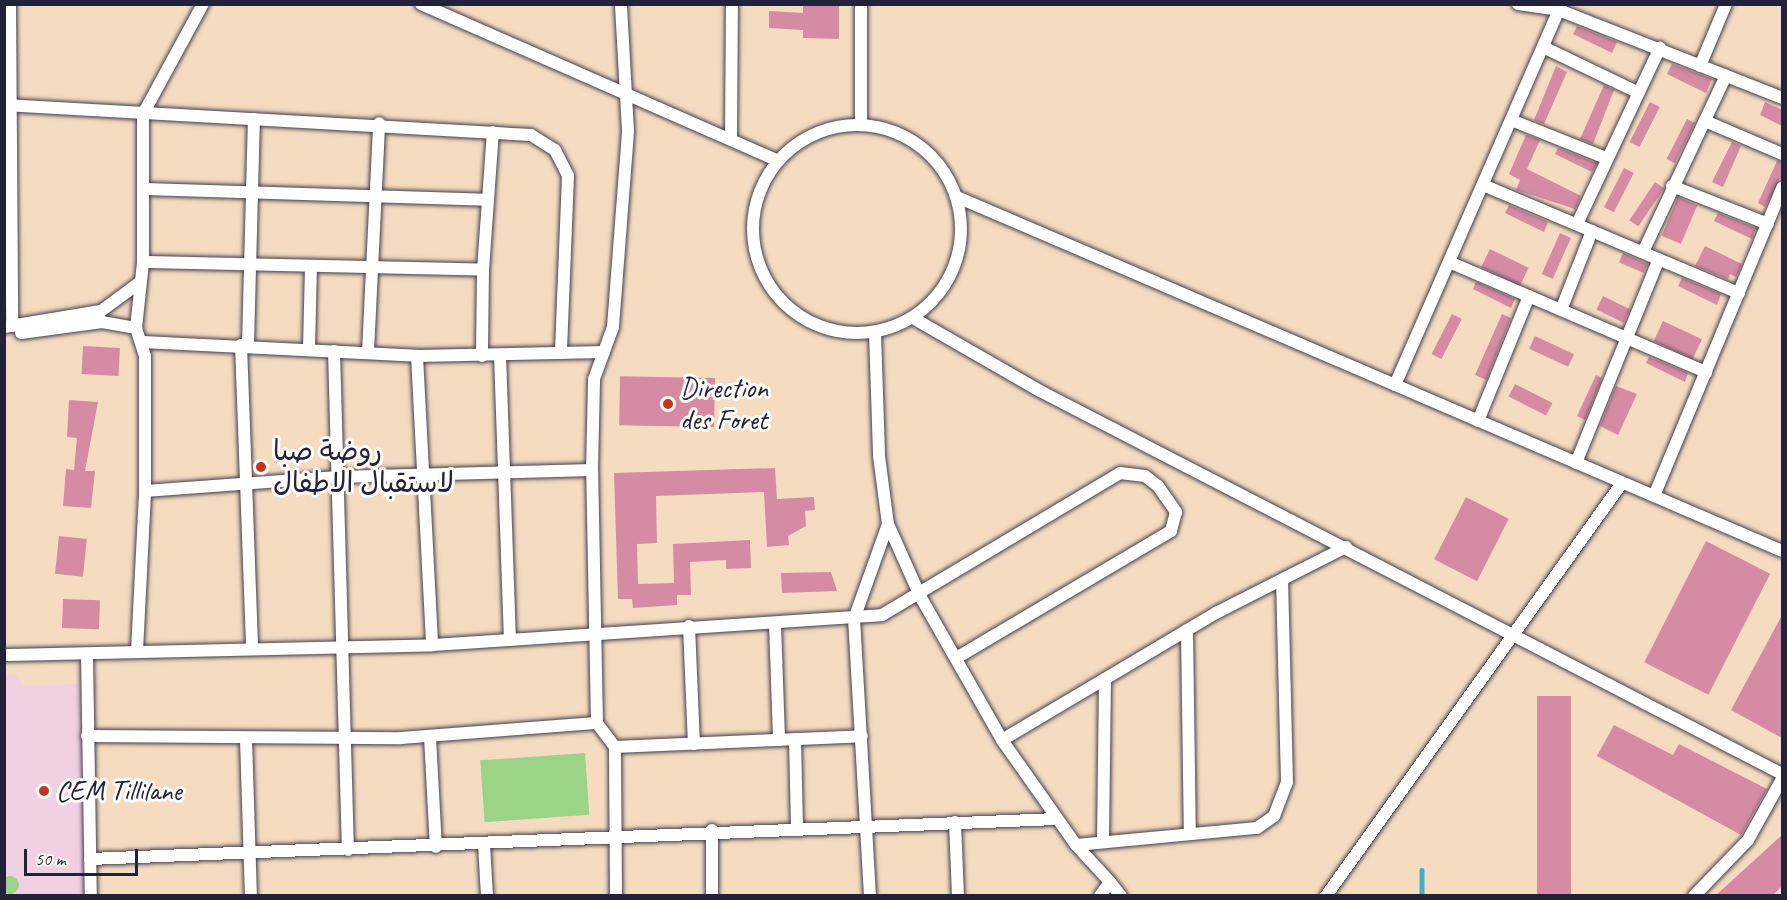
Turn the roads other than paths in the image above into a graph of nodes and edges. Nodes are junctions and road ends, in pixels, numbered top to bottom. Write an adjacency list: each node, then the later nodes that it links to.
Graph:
1 (10, 4): 17 (street)
2 (203, 4): 18 (street)
3 (421, 4): 15 (street)
4 (621, 4): 15 (street)
5 (732, 4): 25 (street)
6 (861, 4): 23 (street)
7 (1518, 4): 9 (street)
8 (1726, 4): 12 (street)
9 (1560, 7): 10 (street); 11 (street)
10 (1543, 47): 14 (street); 20 (street)
11 (1660, 48): 12 (street); 14 (street)
12 (1701, 66): 13 (street)
13 (1726, 76): 16 (street); 21 (street)
14 (1637, 92): 27 (street)
15 (629, 94): 25 (street); 63 (street)
16 (1782, 98)
17 (10, 106): 18 (street); 40 (street)
18 (143, 114): 19 (street); 31 (street)
19 (254, 119): 22 (street); 33 (street)
20 (1511, 120): 27 (street); 29 (street)
21 (1705, 122): 26 (street); 30 (street)
22 (379, 123): 24 (street); 34 (street)
23 (861, 124): 28 (street); 35 (street)
24 (493, 132): 36 (street); 64 (street)
25 (731, 139): 28 (street)
26 (1782, 154)
27 (1606, 158): 37 (street)
28 (778, 161): 56 (street)
29 (1483, 185): 37 (street); 44 (street)
30 (1672, 186): 38 (street); 41 (street)
31 (143, 189): 33 (street); 43 (street)
32 (1782, 189): 38 (street)
33 (251, 193): 34 (street); 45 (street)
34 (377, 196): 36 (street); 47 (street)
35 (957, 197): 53 (street); 69 (street)
36 (488, 200): 48 (street)
37 (1577, 224): 39 (street)
38 (1768, 224): 50 (street)
39 (1592, 231): 41 (street); 52 (street)
40 (8, 240): 55 (street)
41 (1643, 252): 42 (street)
42 (1659, 259): 50 (street); 57 (street)
43 (143, 262): 45 (street); 49 (street)
44 (1449, 262): 51 (street); 69 (street)
45 (249, 265): 46 (street); 59 (street)
46 (311, 266): 47 (street); 60 (street)
47 (372, 267): 48 (street); 62 (street)
48 (483, 270): 67 (street)
49 (139, 283): 54 (street); 55 (street)
50 (1739, 293): 68 (street)
51 (1529, 296): 52 (street); 70 (street)
52 (1561, 310): 57 (street)
53 (913, 318): 56 (street); 81 (street)
54 (136, 328): 55 (street); 58 (street)
55 (7, 329)
56 (875, 333): 80 (street)
57 (1627, 339): 68 (street); 71 (street)
58 (143, 342): 59 (street); 78 (street)
59 (245, 345): 60 (street); 77 (street)
60 (309, 348): 61 (street)
61 (334, 351): 62 (street); 75 (street)
62 (368, 352): 66 (street)
63 (604, 352): 64 (street); 72 (street)
64 (561, 353): 65 (street)
65 (500, 355): 67 (street); 73 (street)
66 (417, 356): 67 (street); 74 (street)
67 (482, 356)
68 (1706, 372): 79 (street)
69 (1395, 385): 70 (street)
70 (1478, 421): 71 (street)
71 (1576, 463): 76 (street)
72 (592, 470): 73 (street); 90 (street)
73 (506, 471): 74 (street); 91 (street)
74 (426, 474): 75 (street); 92 (street)
75 (337, 477): 77 (street); 94 (street)
76 (1622, 483): 79 (street); 89 (street)
77 (246, 484): 78 (street); 93 (street)
78 (145, 491): 95 (street)
79 (1654, 496): 82 (street)
80 (888, 524): 84 (street); 85 (street)
81 (1346, 547): 83 (street); 89 (street)
82 (1782, 551)
83 (1282, 580): 88 (street); 119 (street)
84 (920, 596): 85 (street); 98 (street); 98 (street)
85 (854, 619): 86 (street); 102 (street)
86 (775, 624): 87 (street); 107 (street)
87 (688, 626): 90 (street); 109 (street)
88 (1187, 630): 99 (street); 119 (street)
89 (1513, 632): 111 (street); 137 (street)
90 (600, 633): 91 (street); 100 (street)
91 (510, 640): 92 (street)
92 (432, 645): 94 (street)
93 (252, 647): 94 (street); 95 (street)
94 (339, 649): 105 (street)
95 (138, 651): 96 (street)
96 (87, 654): 97 (street); 101 (street)
97 (4, 655)
98 (956, 658): 108 (street)
99 (1105, 679): 108 (street); 120 (street)
100 (597, 723): 103 (street); 110 (street)
101 (87, 736): 104 (street); 126 (street)
102 (862, 736): 106 (street); 115 (street)
103 (430, 737): 105 (street); 123 (street)
104 (246, 739): 105 (street); 125 (street)
105 (342, 739): 124 (street)
106 (795, 739): 107 (street); 116 (street)
107 (779, 740): 109 (street)
108 (1002, 741): 113 (street)
109 (694, 744): 110 (street)
110 (615, 747): 118 (street)
111 (1782, 774)
112 (1782, 779): 138 (street)
113 (1056, 819): 114 (street); 122 (street)
114 (955, 822): 115 (street); 134 (street)
115 (865, 824): 116 (street); 133 (street)
116 (797, 827): 117 (street)
117 (712, 830): 118 (street); 132 (street)
118 (615, 834): 121 (street); 131 (street)
119 (1190, 834): 120 (street)
120 (1103, 842): 122 (street)
121 (484, 844): 123 (street); 130 (street)
122 (1076, 845): 127 (street)
123 (436, 847): 124 (street)
124 (348, 850): 125 (street)
125 (251, 854): 126 (street); 129 (street)
126 (90, 859): 128 (street)
127 (1110, 882): 135 (street); 136 (street)
128 (91, 896)
129 (251, 896)
130 (487, 896)
131 (616, 896)
132 (712, 896)
133 (870, 896)
134 (958, 896)
135 (1100, 896)
136 (1121, 896)
137 (1326, 896)
138 (1694, 896)

